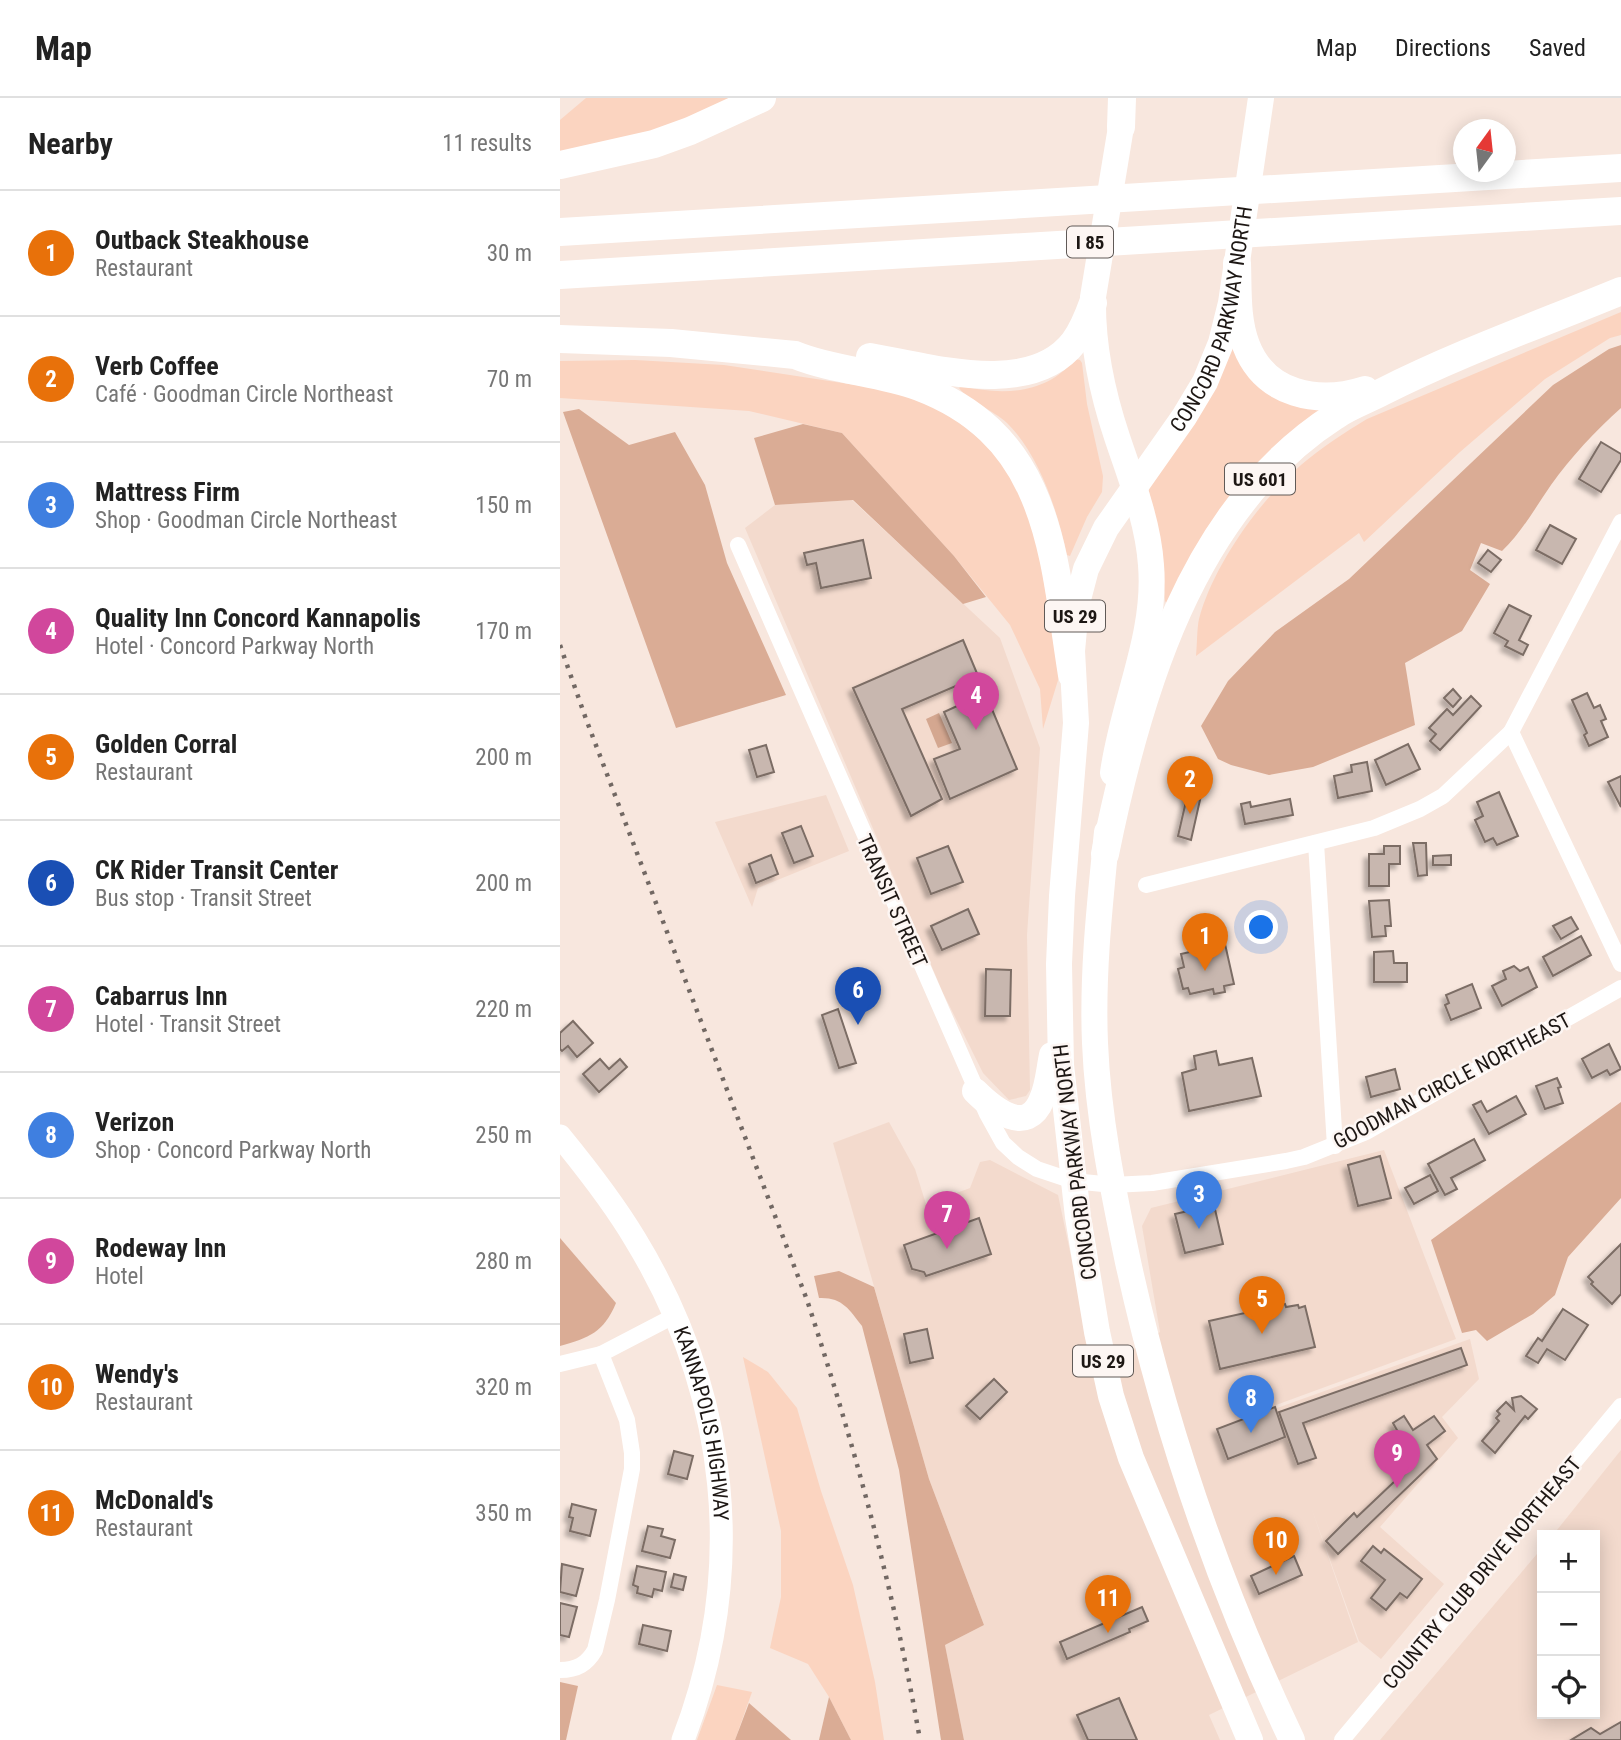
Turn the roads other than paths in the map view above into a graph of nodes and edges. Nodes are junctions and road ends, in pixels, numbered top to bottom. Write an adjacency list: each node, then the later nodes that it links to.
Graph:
1 (762, 98): 5 (highway)
2 (1122, 98): 4 (highway)
3 (1261, 98): 10 (highway, CONCORD PARKWAY NORTH / US 29)
4 (1119, 135): 12 (highway, US 29)
5 (560, 164)
6 (1621, 168): 8 (highway, I 85)
7 (1621, 211): 9 (highway, I 85)
8 (560, 232)
9 (560, 275)
10 (1235, 276): 15 (highway); 16 (highway, CONCORD PARKWAY NORTH / US 29)
11 (1621, 291): 15 (highway, US 601)
12 (1093, 300): 14 (highway); 16 (highway, CONCORD PARKWAY NORTH / US 29)
13 (560, 339): 14 (highway)
14 (795, 355): 19 (highway)
15 (1418, 374): 22 (highway, US 601)
16 (1135, 487): 19 (highway, CONCORD PARKWAY NORTH / US 29); 22 (highway, CONCORD PARKWAY NORTH / US 29)
17 (1621, 522): 20 (street)
18 (738, 545): 27 (street, TRANSIT STREET)
19 (1072, 675): 26 (highway, CONCORD PARKWAY NORTH / US 29)
20 (1511, 732): 21 (street); 24 (street)
21 (1316, 843): 23 (street); 29 (street)
22 (1105, 853): 31 (highway, CONCORD PARKWAY NORTH / US 29)
23 (1146, 885)
24 (1621, 964)
25 (1621, 988): 29 (street, GOODMAN CIRCLE NORTHEAST)
26 (1060, 1008): 27 (highway); 30 (highway, CONCORD PARKWAY NORTH / US 29)
27 (975, 1091): 30 (street, TRANSIT STREET)
28 (560, 1136): 32 (main road, KANNAPOLIS HIGHWAY)
29 (1335, 1146): 31 (street, GOODMAN CIRCLE NORTHEAST)
30 (1073, 1181): 31 (street, TRANSIT STREET); 38 (highway, CONCORD PARKWAY NORTH / US 29)
31 (1113, 1185): 39 (highway, CONCORD PARKWAY NORTH / US 29)
32 (674, 1316): 33 (street); 37 (main road, KANNAPOLIS HIGHWAY)
33 (601, 1354): 34 (street); 36 (street)
34 (560, 1364)
35 (1621, 1406): 40 (street, COUNTRY CLUB DRIVE NORTHEAST)
36 (560, 1670)
37 (683, 1740)
38 (1250, 1740)
39 (1292, 1740)
40 (1342, 1740)

